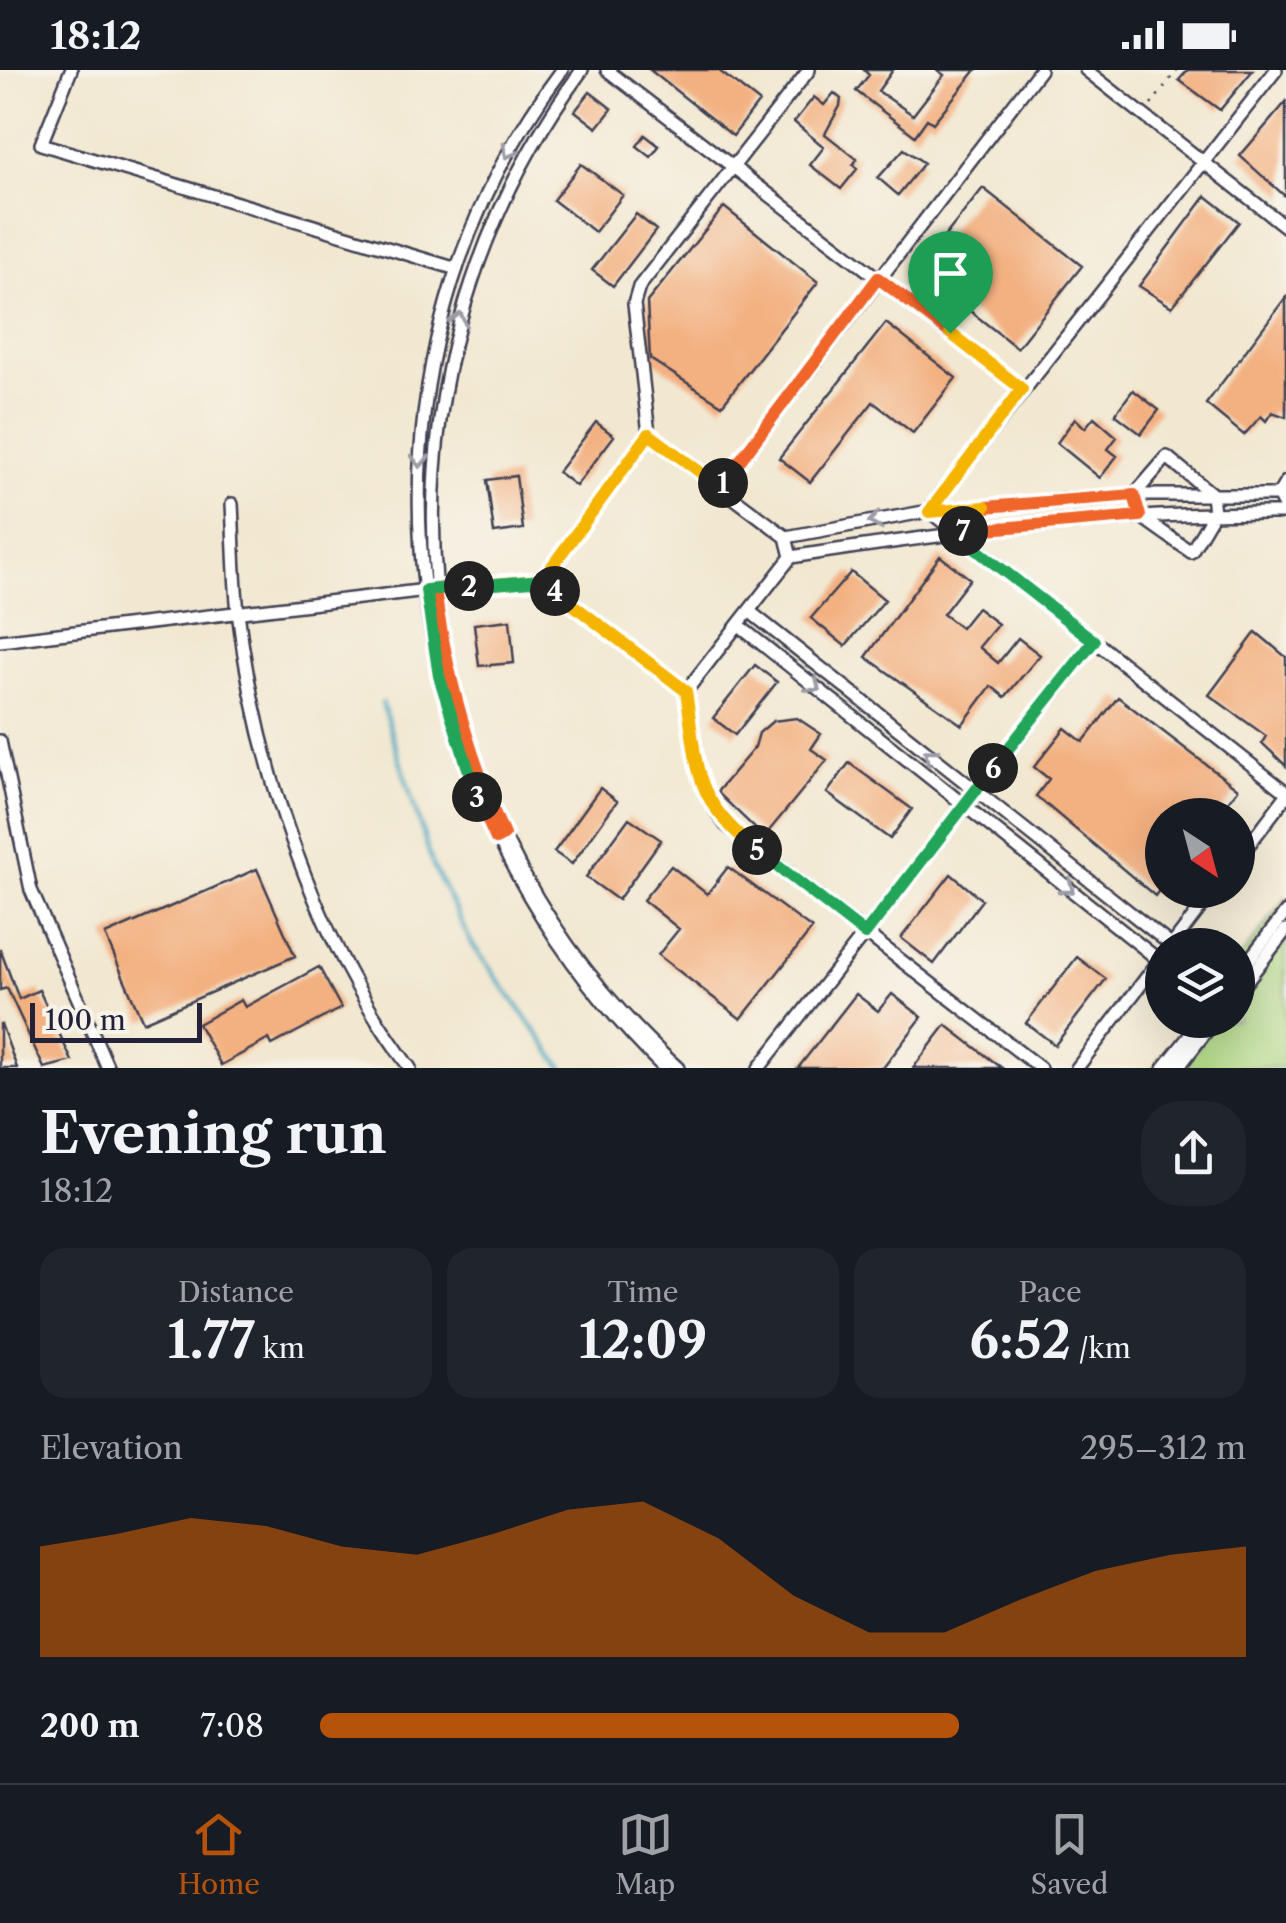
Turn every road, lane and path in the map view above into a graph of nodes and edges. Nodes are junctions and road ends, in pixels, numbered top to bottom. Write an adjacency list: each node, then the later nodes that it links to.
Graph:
1 (72, 70): 14 (street)
2 (562, 70): 14 (street, one-way to 14)
3 (582, 70): 32 (street, one-way to 3)
4 (607, 70): 12 (street)
5 (809, 70): 12 (street)
6 (1040, 70): 15 (street)
7 (1086, 70): 10 (street)
8 (1178, 70): 10 (path)
9 (1276, 70): 11 (street)
10 (1144, 116): 11 (street)
11 (1203, 162): 13 (street); 16 (street)
12 (734, 169): 15 (street); 17 (street)
13 (1286, 227)
14 (457, 268): 32 (street, one-way to 32)
15 (878, 278): 16 (street); 19 (street)
16 (1022, 389): 25 (street)
17 (649, 434): 19 (street); 31 (street)
18 (1286, 482): 22 (street)
19 (720, 487): 29 (street)
20 (1212, 494): 21 (street); 21 (street); 22 (street); 26 (street)
21 (1134, 495): 25 (street); 27 (street)
22 (1282, 495): 24 (street)
23 (232, 504): 34 (street)
24 (1286, 511): 26 (street)
25 (929, 512): 28 (street); 29 (street, one-way to 29)
26 (1214, 513): 27 (street); 27 (street)
27 (1140, 516): 28 (street)
28 (954, 532): 30 (street); 37 (street)
29 (786, 537): 30 (street)
30 (791, 557): 33 (street)
31 (542, 580): 32 (street); 38 (street)
32 (430, 589): 34 (street); 51 (street)
33 (749, 611): 35 (street); 40 (street, one-way to 33)
34 (238, 612): 36 (street); 58 (street)
35 (738, 625): 38 (street); 42 (street, one-way to 42)
36 (0, 641)
37 (1094, 641): 40 (street); 41 (street)
38 (686, 691): 49 (street)
39 (0, 741): 57 (street)
40 (975, 790): 42 (street); 46 (street)
41 (1286, 794): 43 (street)
42 (964, 806): 49 (street); 50 (street, one-way to 50)
43 (1255, 837)
44 (1200, 908): 47 (street)
45 (1286, 912): 52 (street)
46 (1150, 928)
47 (1185, 928)
48 (1286, 930): 53 (street)
49 (865, 934): 61 (street); 62 (street)
50 (1145, 947)
51 (565, 948): 59 (street); 60 (street)
52 (1255, 952)
53 (1255, 970)
54 (1145, 980): 63 (street)
55 (1188, 1038): 64 (street)
56 (1201, 1038): 65 (street)
57 (108, 1068)
58 (410, 1068)
59 (664, 1068)
60 (678, 1068)
61 (759, 1068)
62 (1040, 1068)
63 (1077, 1068)
64 (1164, 1068)
65 (1178, 1068)

